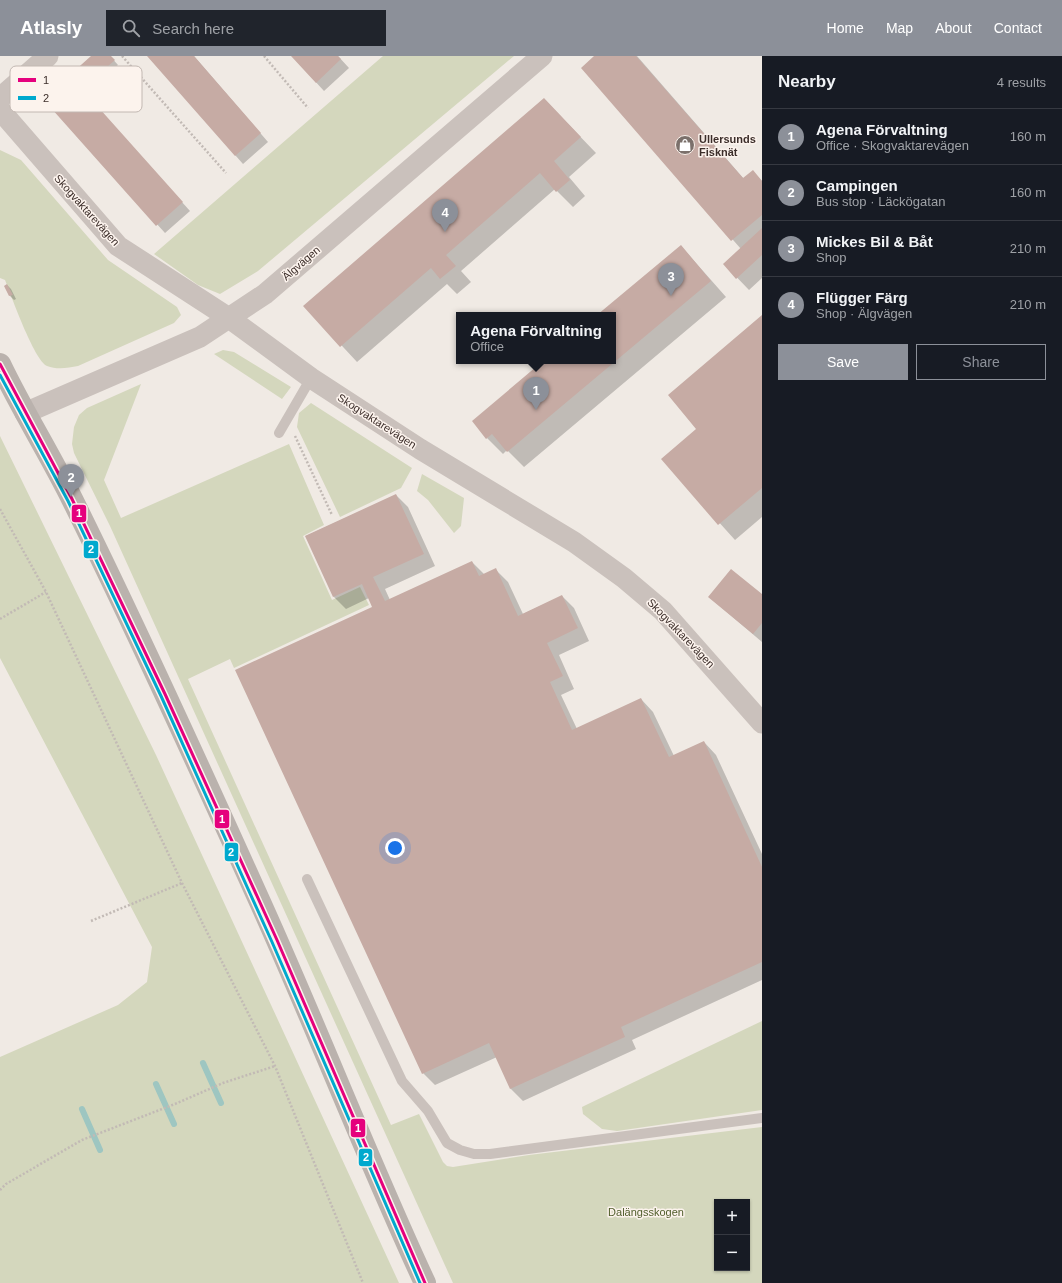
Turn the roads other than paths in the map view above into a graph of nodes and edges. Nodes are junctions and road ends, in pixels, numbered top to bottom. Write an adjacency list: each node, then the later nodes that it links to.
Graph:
1 (48, 56): 3 (street)
2 (542, 56): 7 (street, Älgvägen)
3 (37, 66)
4 (10, 89): 5 (street)
5 (0, 98)
6 (0, 110): 7 (street, Skogvaktarevägen)
7 (230, 318): 9 (street, Skogvaktarevägen); 10 (street, Älgvägen)
8 (0, 364): 10 (main road)
9 (311, 378): 11 (lane); 12 (street, Skogvaktarevägen)
10 (25, 413): 15 (main road)
11 (279, 433)
12 (762, 723)
13 (307, 879): 14 (lane)
14 (762, 1118)
15 (425, 1283)

